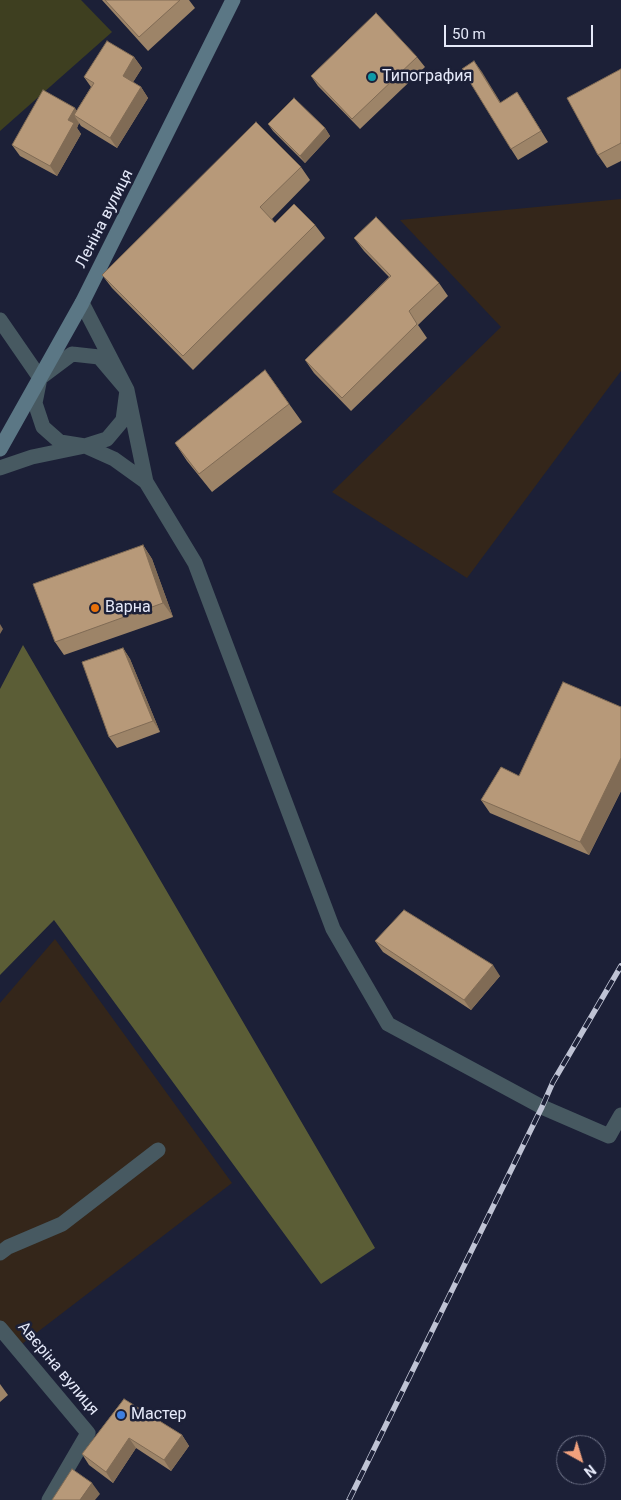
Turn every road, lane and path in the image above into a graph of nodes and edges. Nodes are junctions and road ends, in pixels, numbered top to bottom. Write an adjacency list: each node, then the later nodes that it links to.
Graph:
1 (233, 0): 2 (main road, Леніна вулиця)
2 (82, 303): 4 (main road, Леніна вулиця); 5 (street)
3 (0, 320): 4 (street)
4 (40, 378): 5 (street); 6 (street); 7 (main road, Леніна вулиця)
5 (127, 390): 6 (street); 9 (street)
6 (85, 446): 8 (street); 9 (street)
7 (0, 449)
8 (0, 468)
9 (146, 482): 11 (street)
10 (621, 1115): 11 (street)
11 (615, 1138)
12 (158, 1150): 13 (street)
13 (0, 1253)
14 (0, 1328): 15 (street, Авєріна вулиця)
15 (49, 1500)

